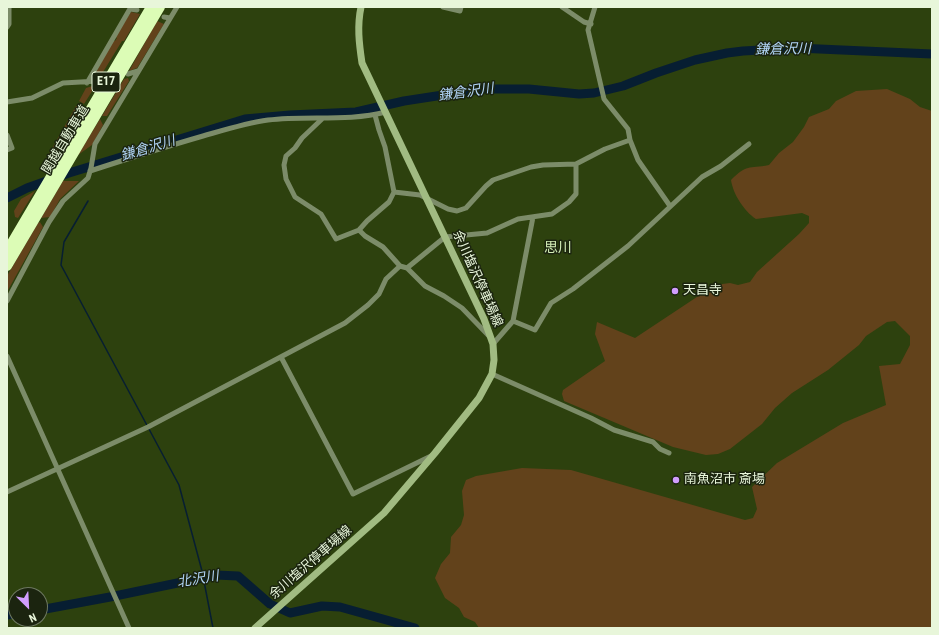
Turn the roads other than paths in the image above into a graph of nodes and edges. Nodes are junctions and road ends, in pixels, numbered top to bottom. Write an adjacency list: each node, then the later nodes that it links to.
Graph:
1 (9, 7): 14 (street)
2 (151, 7): 27 (highway, 関越自動車道 / E17)
3 (177, 7): 12 (street)
4 (362, 7): 20 (main road, 余川塩沢停車場線)
5 (443, 7): 6 (street)
6 (461, 7)
7 (562, 7): 13 (street)
8 (594, 7): 13 (street)
9 (130, 8): 10 (street); 18 (street)
10 (136, 10)
11 (162, 12): 12 (street); 27 (highway, 関越自動車道 / E17)
12 (170, 18): 15 (street)
13 (591, 24): 24 (street)
14 (7, 27)
15 (138, 71): 16 (street); 29 (street)
16 (128, 74)
17 (98, 81): 18 (street)
18 (87, 83): 19 (street)
19 (7, 102)
20 (386, 112): 21 (street); 32 (main road, 余川塩沢停車場線)
21 (375, 115): 22 (street); 31 (street)
22 (322, 119): 29 (street); 35 (street)
23 (7, 135): 26 (street)
24 (630, 140): 28 (street); 33 (street)
25 (748, 144): 33 (street)
26 (7, 150)
27 (67, 156): 30 (highway, 関越自動車道 / E17)
28 (576, 164): 32 (street); 34 (street)
29 (90, 169): 41 (street)
30 (48, 188): 37 (highway, 関越自動車道 / E17); 38 (highway, 関越自動車道 / E17)
31 (394, 192): 32 (street); 35 (street)
32 (426, 198): 36 (main road, 余川塩沢停車場線)
33 (670, 206): 42 (street)
34 (533, 217): 36 (street); 42 (street)
35 (359, 230): 39 (street)
36 (445, 237): 40 (street); 43 (main road, 余川塩沢停車場線)
37 (7, 251)
38 (7, 266)
39 (400, 266): 40 (street); 45 (street)
40 (407, 268): 43 (street)
41 (7, 301)
42 (513, 321): 43 (street)
43 (491, 340): 46 (main road, 余川塩沢停車場線)
44 (7, 356): 49 (street)
45 (281, 357): 48 (street); 49 (street)
46 (492, 374): 47 (street); 48 (main road, 余川塩沢停車場線)
47 (669, 453)
48 (435, 454): 51 (main road, 余川塩沢停車場線)
49 (58, 469): 50 (street); 52 (street)
50 (7, 492)
51 (258, 627)
52 (129, 628)

